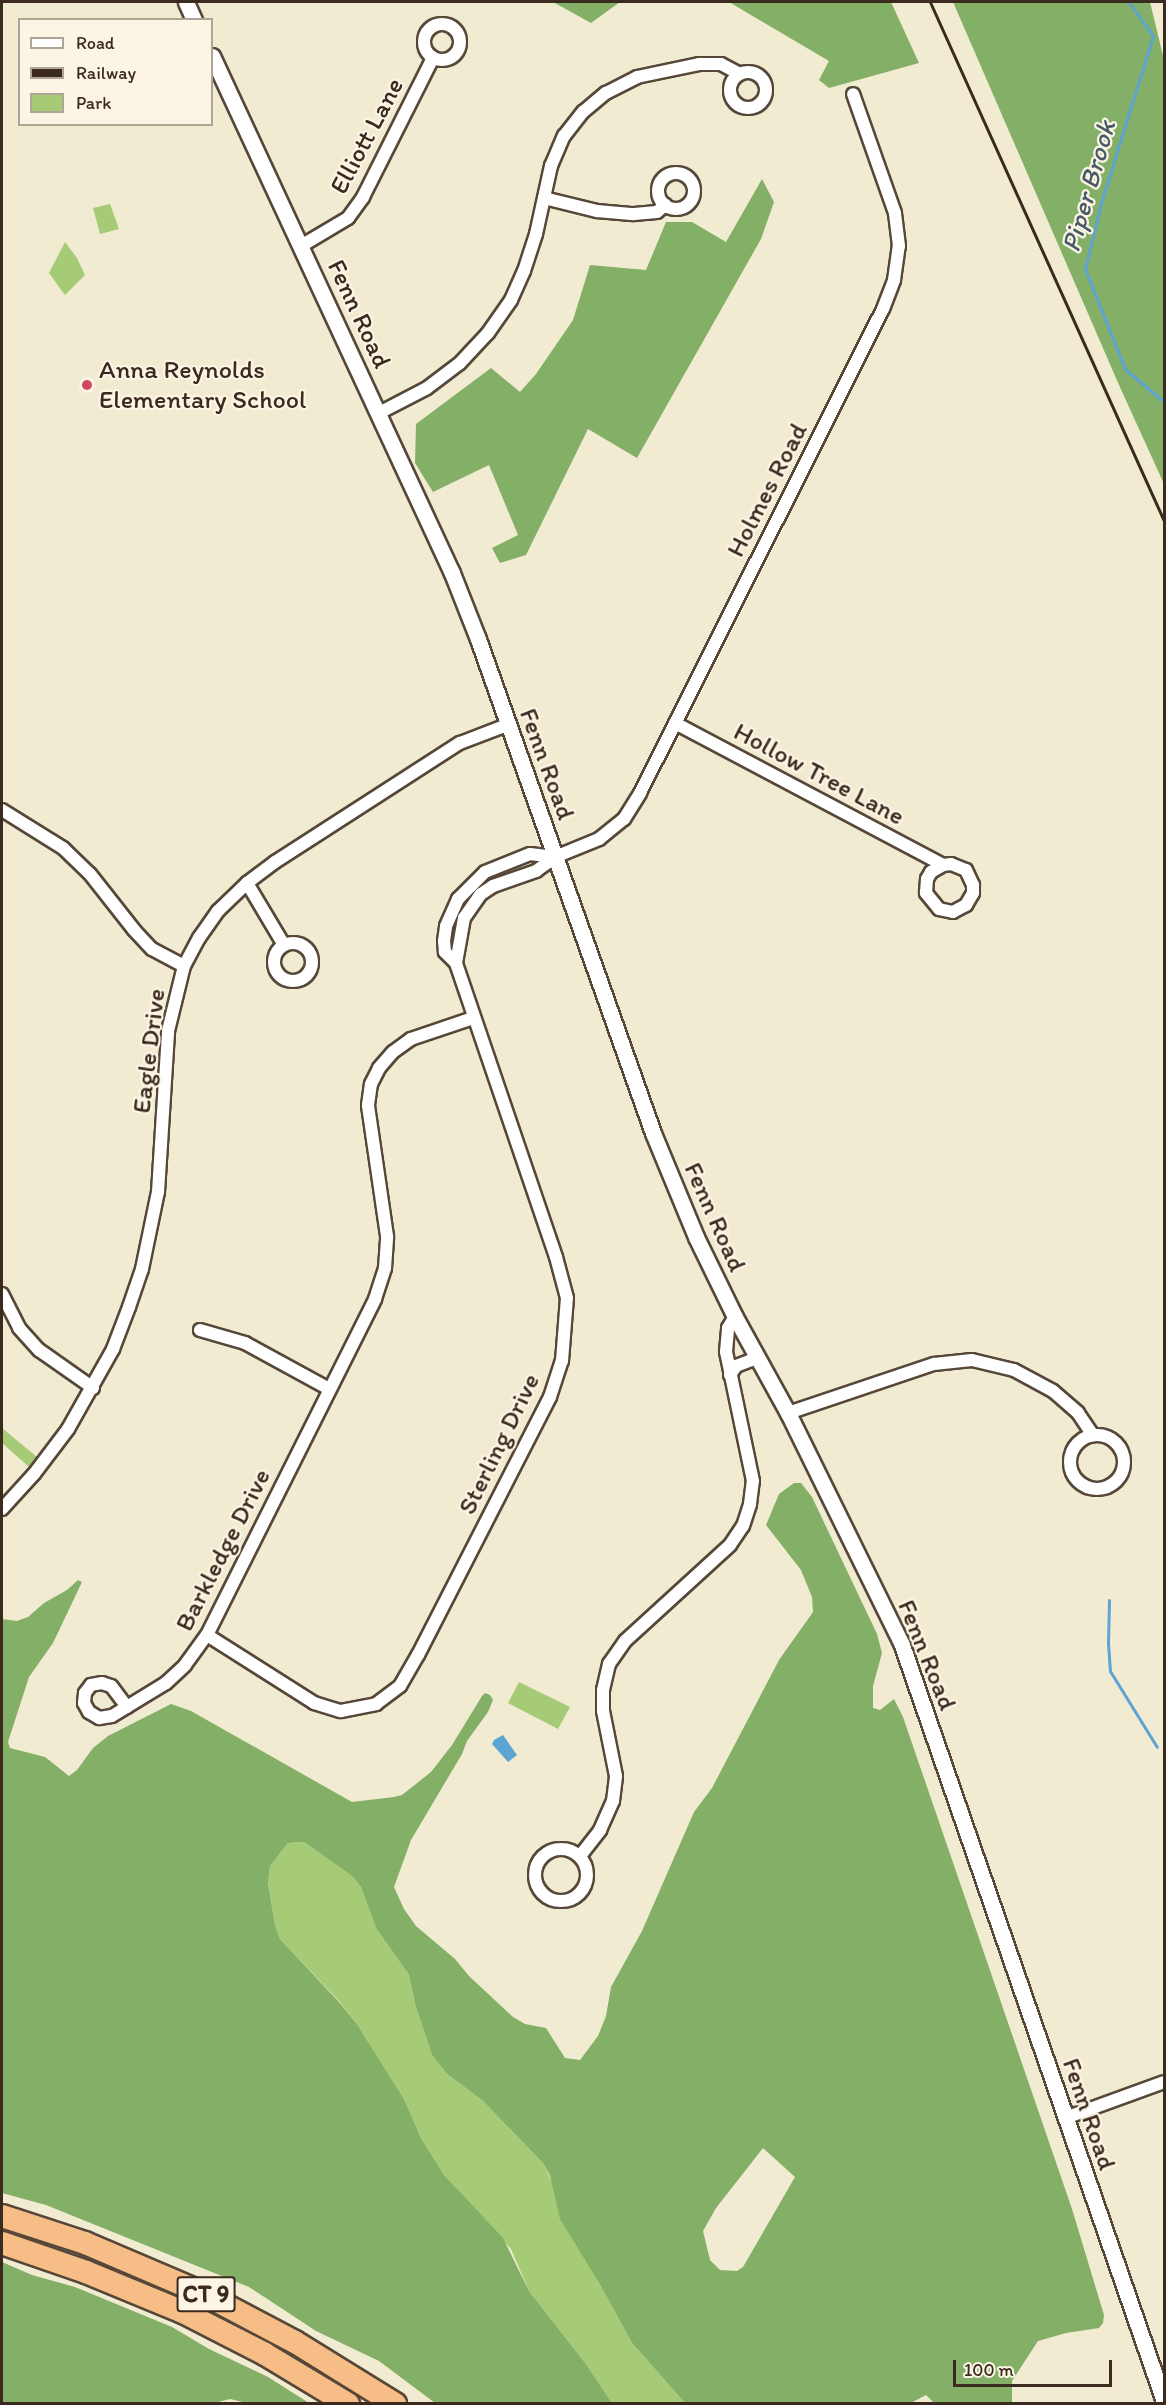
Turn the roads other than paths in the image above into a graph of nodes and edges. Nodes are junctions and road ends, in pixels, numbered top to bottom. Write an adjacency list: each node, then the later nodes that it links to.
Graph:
1 (213, 58): 7 (street, Fenn Road)
2 (433, 58): 7 (street, Elliott Lane)
3 (740, 75): 5 (street)
4 (853, 94): 9 (street, Holmes Road)
5 (544, 198): 6 (street); 8 (street)
6 (665, 205)
7 (301, 246): 8 (street, Fenn Road)
8 (379, 413): 10 (street, Fenn Road)
9 (675, 723): 12 (street, Holmes Road); 13 (street, Hollow Tree Lane)
10 (507, 725): 12 (street, Fenn Road); 14 (street, Eagle Drive)
11 (2, 810): 16 (street)
12 (555, 857): 17 (street, Sterling Drive); 19 (street, Fenn Road)
13 (943, 865)
14 (247, 883): 15 (street); 16 (street, Eagle Drive)
15 (284, 945)
16 (184, 966): 23 (street, Eagle Drive)
17 (473, 1018): 24 (street, Barkledge Drive); 28 (street, Sterling Drive)
18 (2, 1294): 23 (street)
19 (735, 1317): 21 (street, Fenn Road); 22 (street)
20 (200, 1330): 24 (street)
21 (757, 1358): 22 (street); 25 (street, Fenn Road)
22 (730, 1375): 30 (street)
23 (93, 1388): 27 (street, Eagle Drive)
24 (329, 1389): 28 (street, Barkledge Drive)
25 (788, 1413): 26 (street); 32 (street, Fenn Road)
26 (1093, 1435): 26 (street)
27 (2, 1509)
28 (207, 1635): 29 (street, Barkledge Drive)
29 (127, 1707)
30 (580, 1856): 30 (street)
31 (1164, 2082): 32 (street)
32 (1065, 2118): 35 (street, Fenn Road)
33 (2, 2216): 37 (highway, CT 9)
34 (2, 2243): 36 (highway, CT 9)
35 (1164, 2401)
36 (348, 2403)
37 (395, 2403)

